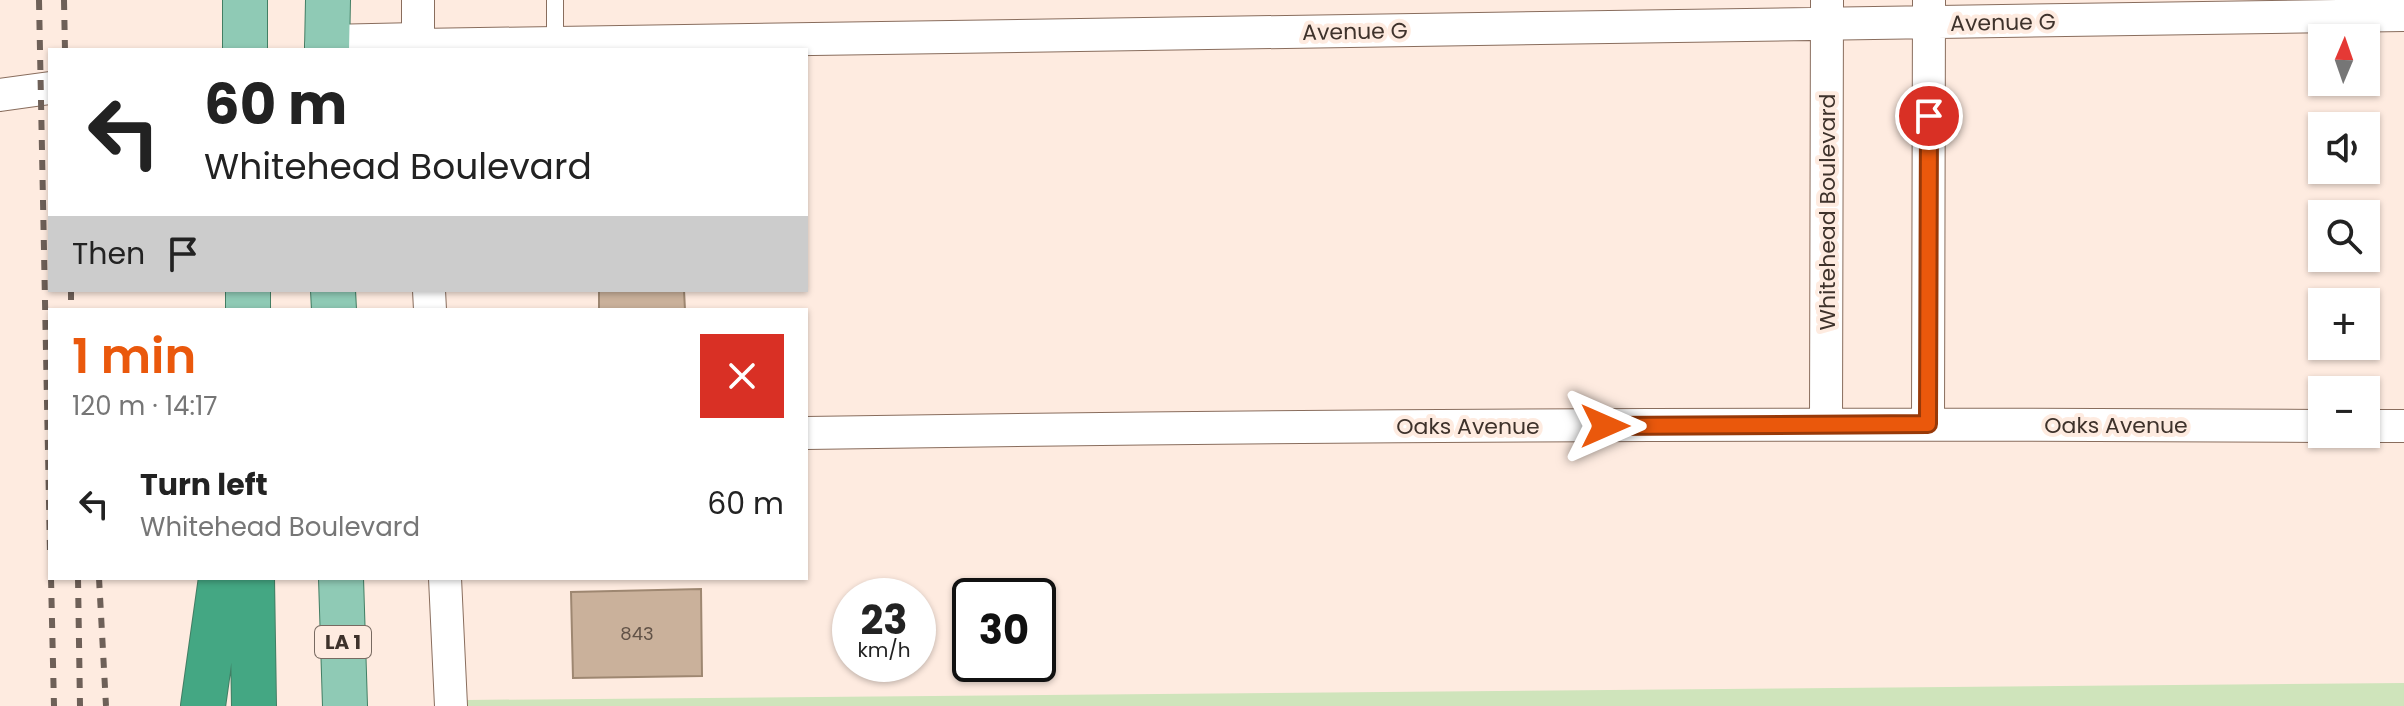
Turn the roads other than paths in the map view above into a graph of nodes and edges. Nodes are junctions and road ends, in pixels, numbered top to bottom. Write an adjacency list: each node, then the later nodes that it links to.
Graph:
1 (245, 0): 9 (main road)
2 (328, 0): 10 (main road)
3 (418, 0): 11 (street)
4 (555, 0): 8 (lane)
5 (1827, 12): 6 (street, Avenue G); 8 (street, Avenue G); 14 (street, Whitehead Boulevard)
6 (1930, 12): 7 (street, Avenue G); 15 (street)
7 (2404, 15)
8 (539, 45): 11 (street, Avenue G)
9 (245, 48)
10 (320, 48)
11 (418, 48)
12 (48, 88): 13 (street)
13 (0, 95)
14 (1826, 424): 15 (street, Oaks Avenue); 19 (street, Oaks Avenue)
15 (1928, 424): 16 (street, Oaks Avenue)
16 (2308, 426)
17 (2380, 426): 18 (street)
18 (2404, 426)
19 (808, 433)
20 (221, 580): 24 (highway)
21 (252, 580): 25 (highway)
22 (341, 580): 26 (main road, LA 1)
23 (445, 580): 27 (street)
24 (203, 706)
25 (254, 706)
26 (345, 706)
27 (451, 706)

